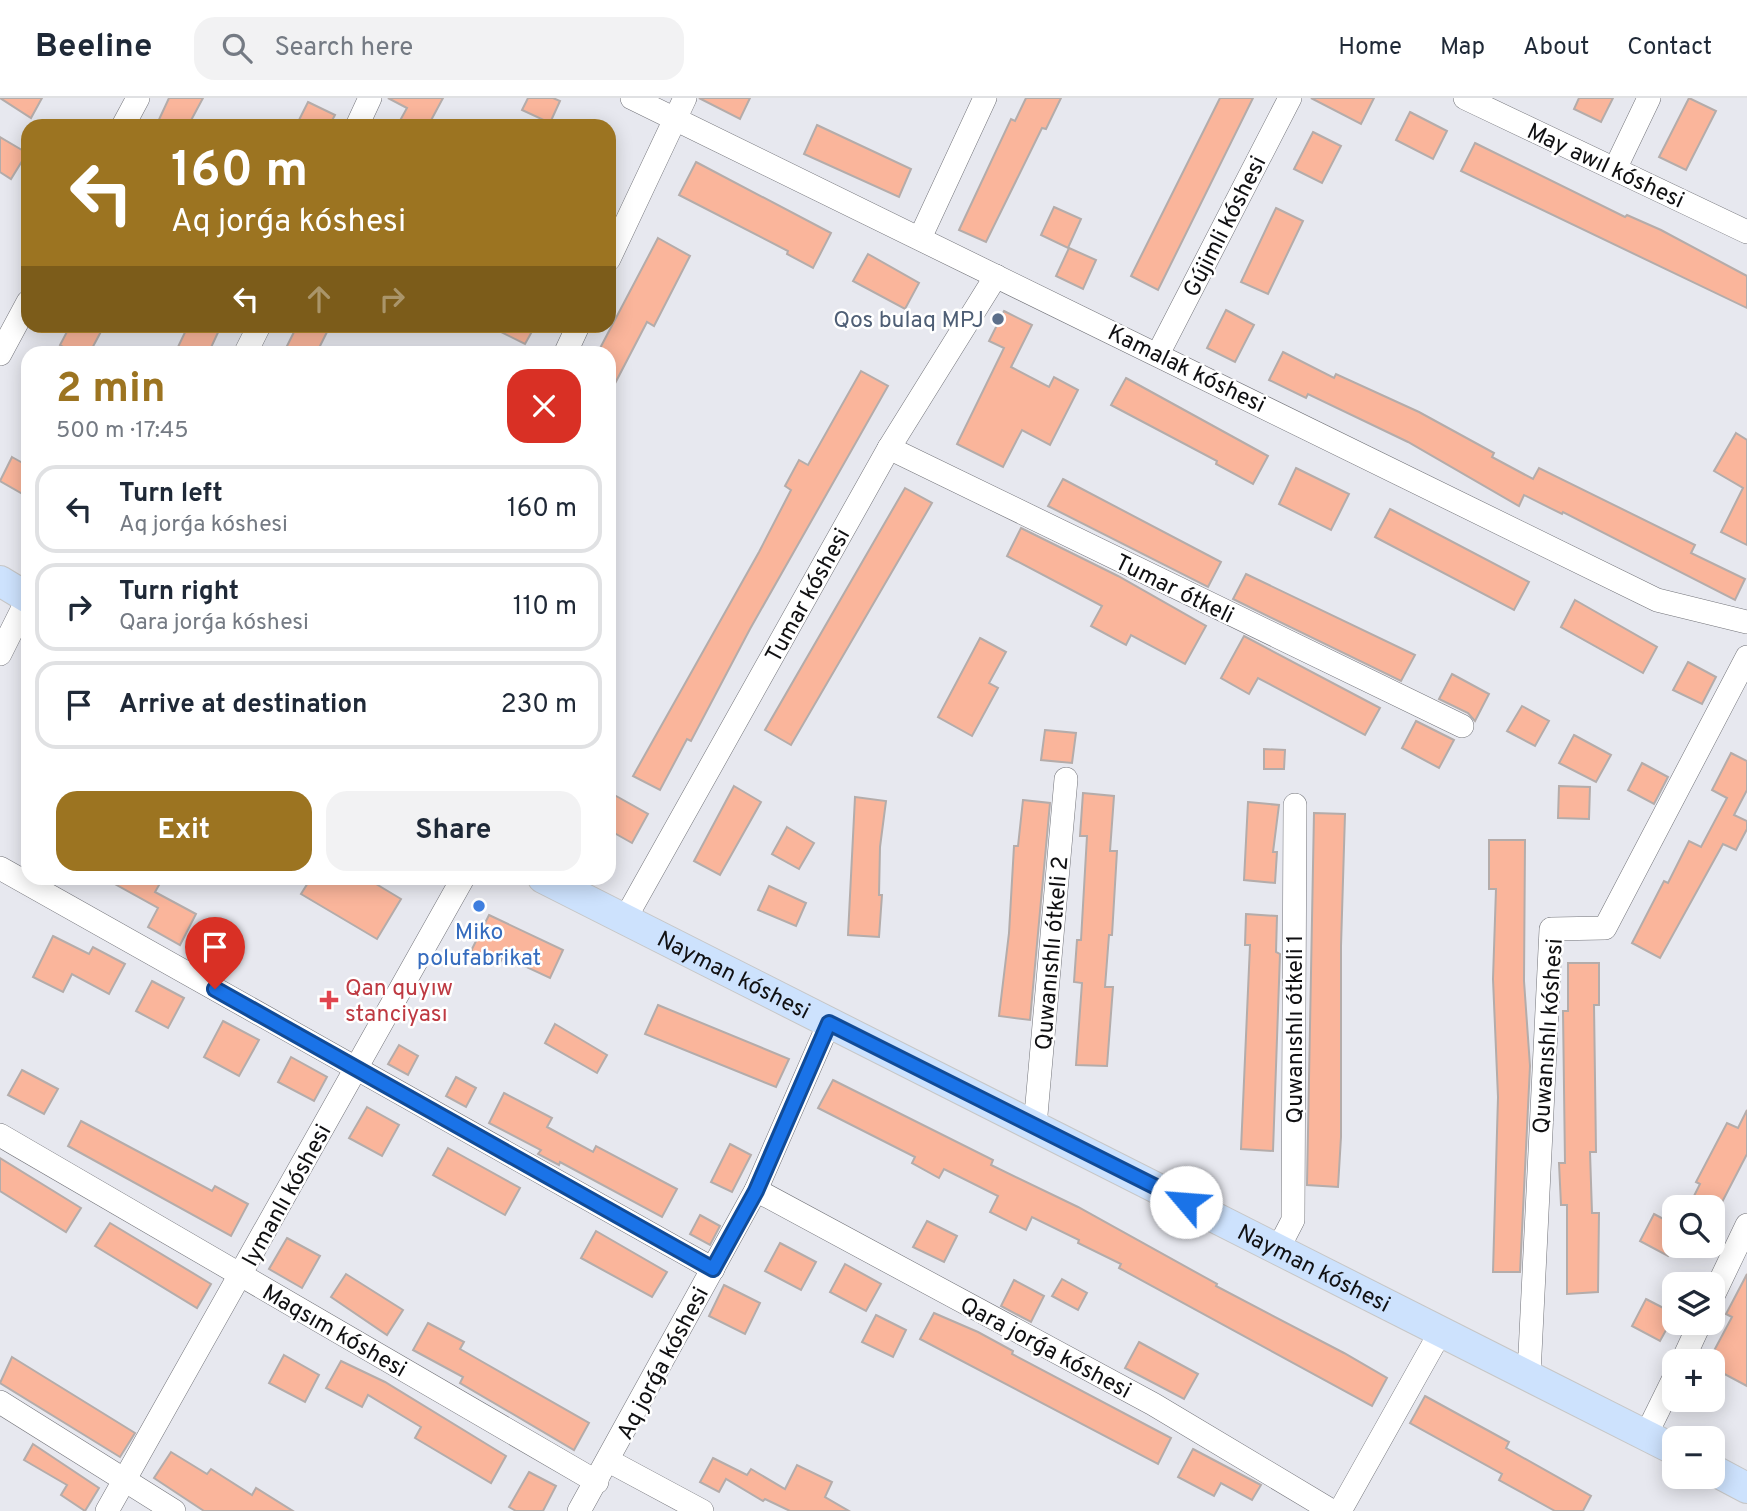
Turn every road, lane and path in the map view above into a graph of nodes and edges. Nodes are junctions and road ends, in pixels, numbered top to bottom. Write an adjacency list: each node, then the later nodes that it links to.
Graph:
1 (138, 98): 9 (street)
2 (370, 98): 10 (street)
3 (632, 98): 11 (street, Kamalak kóshesi)
4 (685, 98): 11 (street)
5 (985, 98): 14 (street)
6 (1290, 98): 19 (street, Gújimli kóshesi)
7 (1465, 98): 12 (street, May awıl kóshesi)
8 (1649, 98): 12 (street)
9 (127, 119)
10 (360, 119)
11 (675, 119): 14 (street, Kamalak kóshesi); 15 (street)
12 (1615, 169): 13 (street, May awıl kóshesi)
13 (1747, 233)
14 (920, 238): 16 (street, Kamalak kóshesi)
15 (616, 244)
16 (996, 275): 19 (street, Kamalak kóshesi); 20 (street, Tumar kóshesi)
17 (21, 315): 18 (street)
18 (0, 354)
19 (1158, 354): 24 (street, Kamalak kóshesi)
20 (889, 448): 27 (street, Tumar ótkeli); 35 (street, Tumar kóshesi)
21 (0, 581): 22 (main road)
22 (21, 594)
23 (21, 612): 25 (street)
24 (1747, 622)
25 (0, 654)
26 (1747, 657): 47 (street, Quwanıshlı kóshesi)
27 (1462, 726)
28 (1066, 779): 38 (street, Quwanıshlı ótkeli 2)
29 (1295, 805): 42 (street, Quwanıshlı ótkeli 1)
30 (0, 868): 31 (street)
31 (21, 880)
32 (30, 885): 37 (street)
33 (459, 885): 37 (street, Iymanlı kóshesi)
34 (557, 885): 35 (main road, Nayman kóshesi)
35 (625, 919): 36 (main road, Nayman kóshesi)
36 (829, 1023): 38 (main road, Nayman kóshesi); 40 (street, Aq jorǵa kóshesi)
37 (357, 1069): 43 (street); 45 (street, Iymanlı kóshesi)
38 (1035, 1126): 42 (main road, Nayman kóshesi)
39 (0, 1135): 45 (street, Maqsım kóshesi)
40 (756, 1191): 43 (street, Aq jorǵa kóshesi); 61 (street, Qara jorǵa kóshesi)
41 (1747, 1226): 44 (street)
42 (1278, 1249): 46 (main road, Nayman kóshesi)
43 (713, 1269): 52 (street, Aq jorǵa kóshesi)
44 (1725, 1272)
45 (242, 1275): 54 (street, Iymanlı kóshesi); 55 (street, Maqsım kóshesi)
46 (1441, 1331): 47 (main road, Nayman kóshesi); 62 (street)
47 (1529, 1374): 50 (main road, Nayman kóshesi)
48 (0, 1402): 54 (street)
49 (1662, 1402): 50 (street)
50 (1646, 1435): 51 (main road, Nayman kóshesi)
51 (1662, 1443)
52 (609, 1461): 55 (street, Aq jorǵa kóshesi); 60 (street)
53 (1725, 1476): 56 (main road)
54 (125, 1480): 57 (street, Iymanlı kóshesi); 58 (street)
55 (597, 1482): 59 (street, Aq jorǵa kóshesi)
56 (1747, 1488)
57 (107, 1511)
58 (174, 1511)
59 (579, 1511)
60 (702, 1511)
61 (1332, 1511)
62 (1340, 1511)

